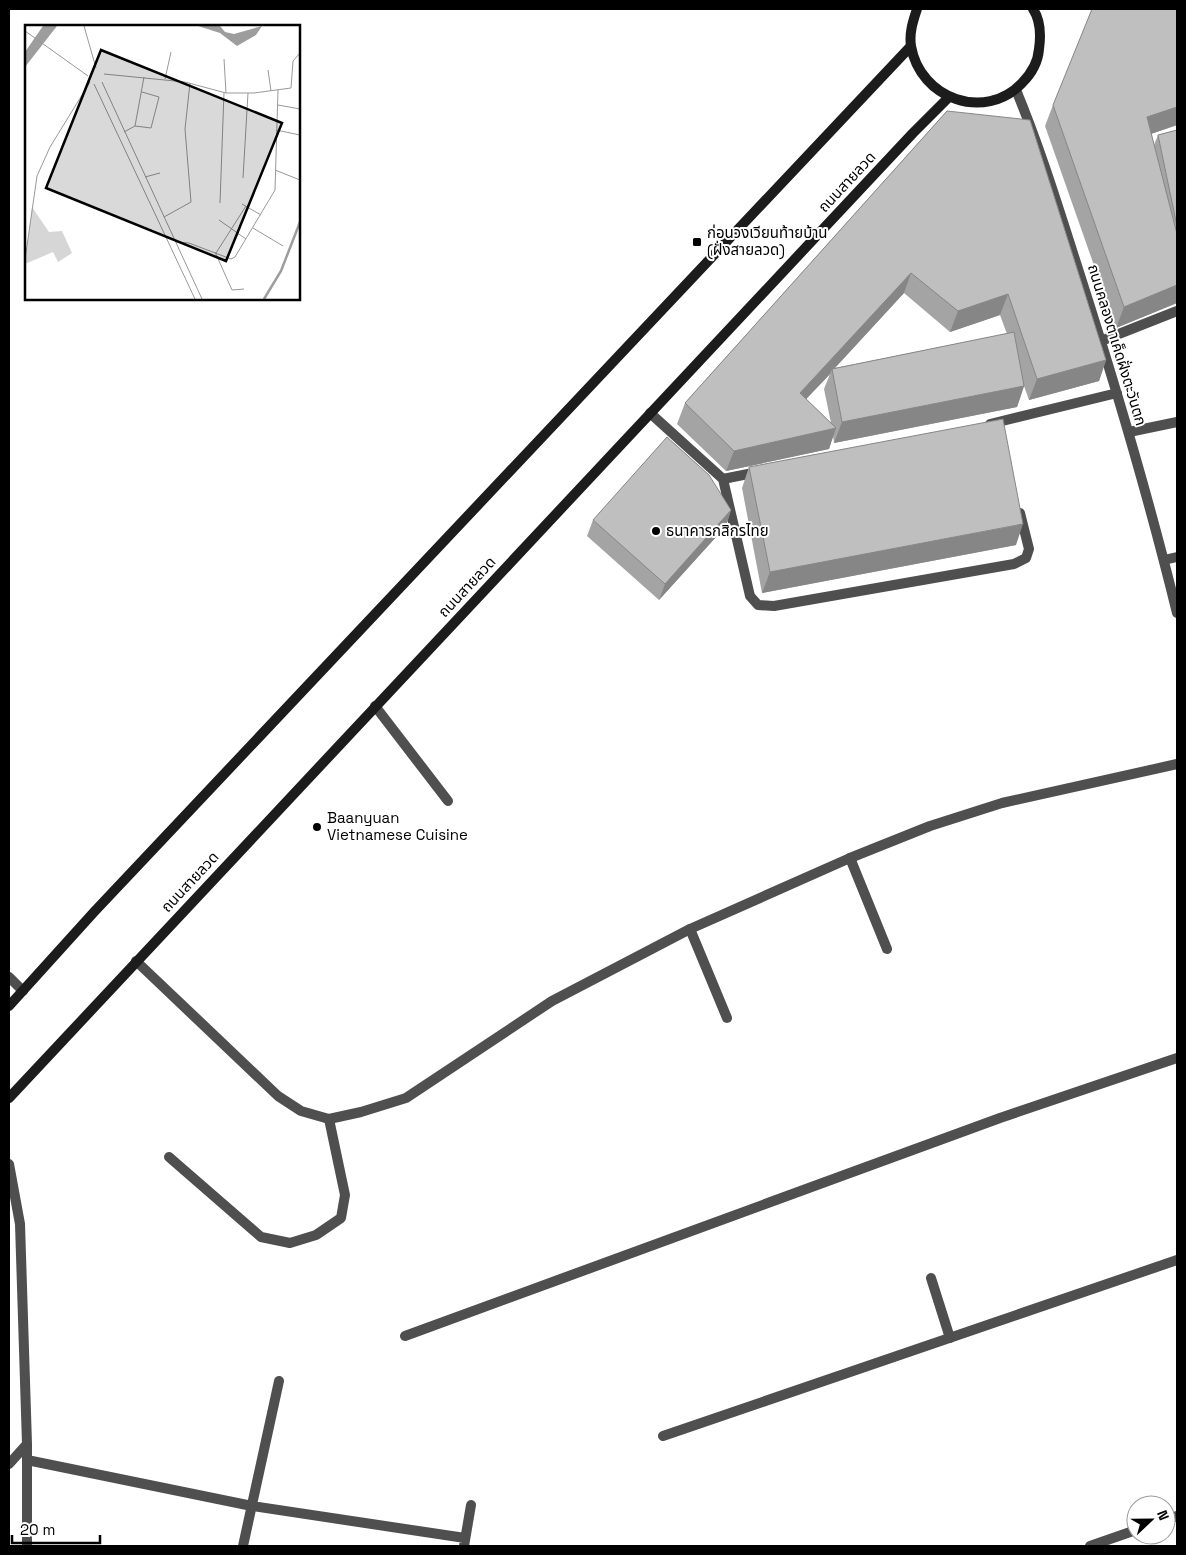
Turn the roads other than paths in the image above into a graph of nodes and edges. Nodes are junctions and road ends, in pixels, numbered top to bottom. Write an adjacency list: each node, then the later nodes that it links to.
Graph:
1 (917, 9): 3 (main road)
2 (1038, 11): 4 (main road)
3 (911, 46): 5 (main road); 27 (main road)
4 (1016, 90): 5 (main road); 7 (street, ถนนคลองตาเค็ดฝั่งตะวันตก)
5 (949, 97): 9 (main road, ถนนสายลวด)
6 (1177, 311): 7 (street)
7 (1101, 341): 8 (street, ถนนคลองตาเค็ดฝั่งตะวันตก)
8 (1117, 393): 11 (street); 12 (street, ถนนคลองตาเค็ดฝั่งตะวันตก)
9 (650, 413): 14 (street); 19 (main road, ถนนสายลวด)
10 (1177, 422): 12 (street)
11 (980, 426)
12 (1129, 432): 17 (street, ถนนคลองตาเค็ดฝั่งตะวันตก)
13 (765, 471): 14 (street)
14 (723, 479): 15 (street)
15 (1018, 504)
16 (1177, 557): 17 (street)
17 (1164, 560): 18 (street, ถนนคลองตาเค็ดฝั่งตะวันตก)
18 (1177, 613)
19 (375, 706): 21 (street); 25 (main road, ถนนสายลวด)
20 (1177, 764): 22 (street)
21 (448, 801)
22 (850, 858): 23 (street); 24 (street)
23 (690, 929): 29 (street); 32 (street)
24 (887, 949)
25 (136, 961): 31 (main road, ถนนสายลวด); 32 (street)
26 (9, 977): 27 (street)
27 (23, 991): 28 (main road)
28 (9, 1006)
29 (727, 1018)
30 (1177, 1058): 37 (street)
31 (9, 1098)
32 (329, 1119): 33 (street)
33 (170, 1157)
34 (9, 1164): 41 (street)
35 (1177, 1260): 38 (street)
36 (931, 1278): 38 (street)
37 (405, 1336)
38 (950, 1338): 40 (street)
39 (279, 1381): 45 (street)
40 (662, 1436)
41 (27, 1444): 42 (street); 43 (street)
42 (27, 1460): 45 (street); 48 (street)
43 (9, 1464)
44 (471, 1505): 47 (street)
45 (252, 1506): 47 (street); 49 (street)
46 (1121, 1541): 50 (street)
47 (465, 1542)
48 (27, 1546)
49 (243, 1546)
50 (1090, 1546)

